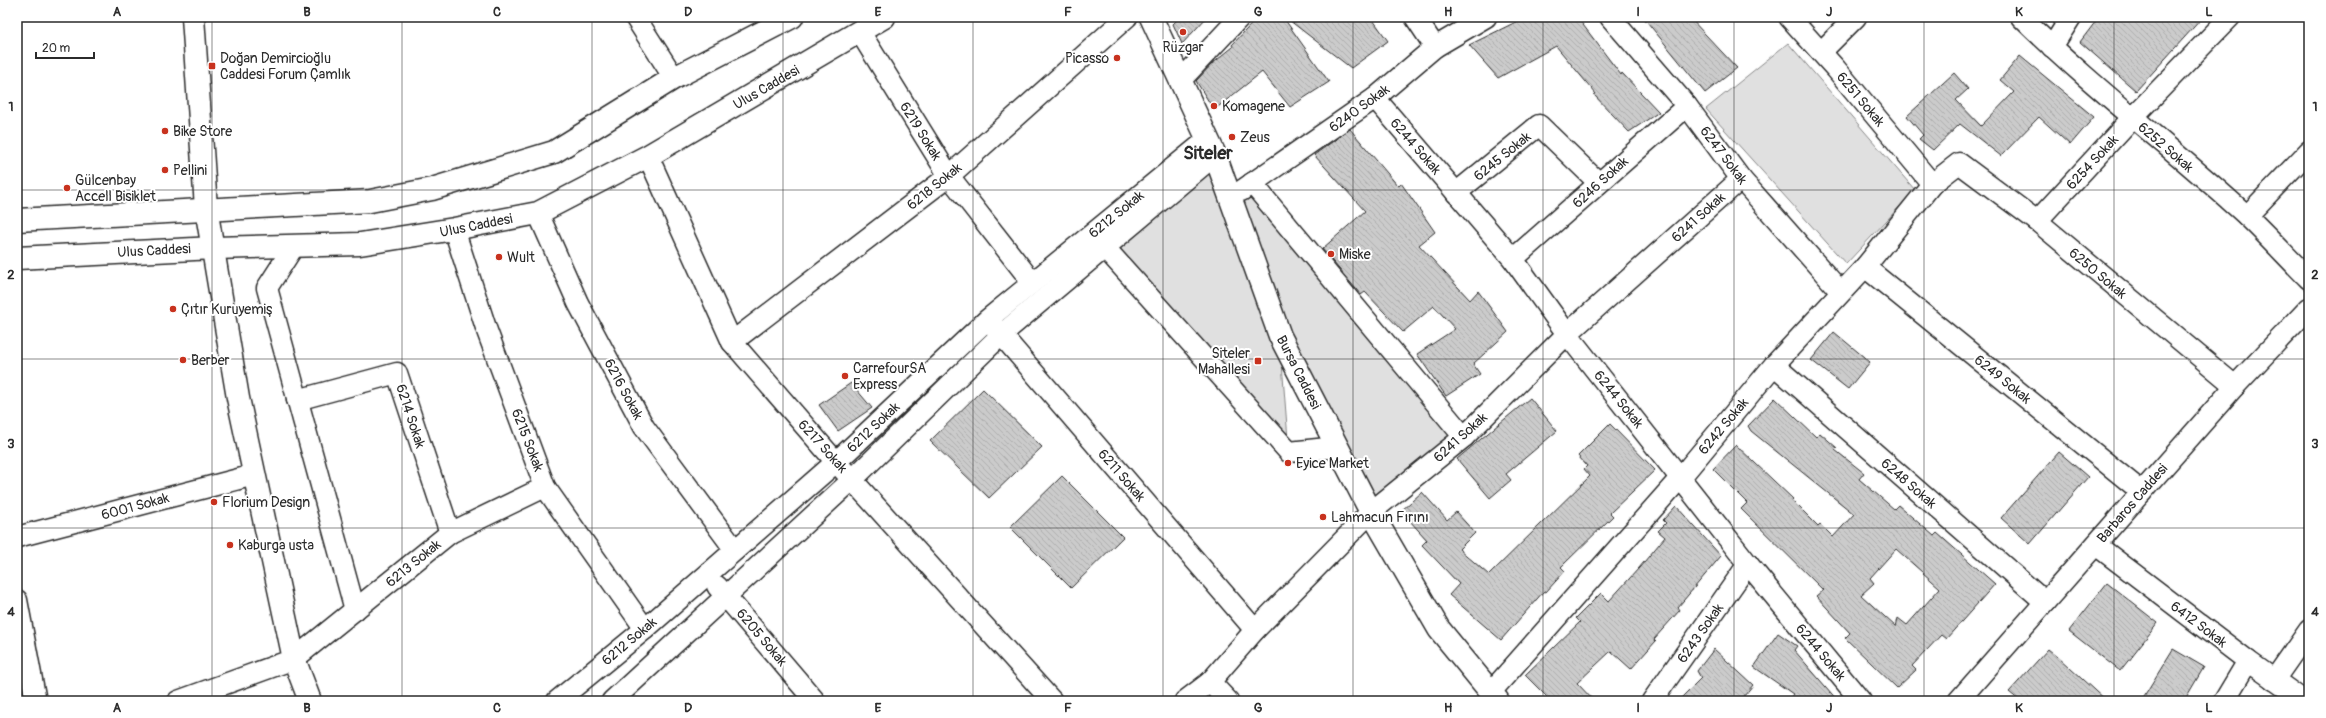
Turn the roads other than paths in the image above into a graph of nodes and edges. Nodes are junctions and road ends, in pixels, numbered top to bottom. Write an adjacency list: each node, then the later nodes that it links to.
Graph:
1 (193, 17): 36 (main road)
2 (635, 17): 20 (street)
3 (792, 17): 20 (main road)
4 (884, 17): 16 (main road, Ulus Caddesi)
5 (1127, 17): 29 (street, 6218 Sokak)
6 (1151, 17): 21 (main road, Bursa Caddesi)
7 (1240, 17): 21 (street)
8 (1415, 17): 17 (street)
9 (1486, 17): 17 (street, 6240 Sokak)
10 (1610, 17): 23 (street, 6247 Sokak)
11 (1789, 17): 19 (street, 6251 Sokak)
12 (1856, 17): 19 (street)
13 (2021, 17): 18 (street, 6252 Sokak)
14 (2071, 17): 18 (street)
15 (2230, 17): 24 (street, 6254 Sokak)
16 (860, 32): 27 (main road, Ulus Caddesi); 29 (street, 6219 Sokak)
17 (1435, 47): 22 (street, 6240 Sokak)
18 (2052, 47): 24 (street, 6252 Sokak)
19 (1821, 52): 33 (street, 6251 Sokak)
20 (674, 78): 36 (main road)
21 (1181, 80): 25 (main road, Bursa Caddesi)
22 (1375, 98): 31 (street, 6240 Sokak); 34 (street, 6244 Sokak)
23 (1686, 106): 30 (street, 6247 Sokak); 32 (street, 6246 Sokak)
24 (2132, 118): 38 (street, 6252 Sokak); 40 (street, 6254 Sokak)
25 (1211, 147): 35 (main road, Bursa Caddesi); 42 (street, 6212 Sokak)
26 (2309, 151): 38 (street)
27 (648, 156): 37 (main road, Ulus Caddesi); 55 (street, 6217 Sokak)
28 (1959, 163): 33 (street, 6242 Sokak); 40 (street, 6250 Sokak)
29 (949, 176): 49 (street, 6219 Sokak); 55 (street, 6218 Sokak)
30 (1741, 179): 50 (street, 6247 Sokak); 54 (street, 6241 Sokak)
31 (1252, 183): 35 (street, 6240 Sokak); 59 (street)
32 (1599, 183): 34 (street, 6245 Sokak); 46 (street, 6246 Sokak)
33 (1932, 184): 47 (street, 6242 Sokak)
34 (1456, 193): 46 (street, 6244 Sokak)
35 (1231, 197): 60 (main road, Bursa Caddesi)
36 (206, 208): 39 (main road); 44 (main road)
37 (538, 213): 41 (main road, Ulus Caddesi); 71 (street, 6216 Sokak)
38 (2247, 216): 48 (street, 6252 Sokak)
39 (17, 220)
40 (2037, 221): 57 (street, 6250 Sokak)
41 (454, 230): 43 (main road, Ulus Caddesi); 65 (street, 6215 Sokak)
42 (1099, 241): 49 (street, 6212 Sokak); 53 (street, 6212 Sokak); 60 (street)
43 (294, 246): 44 (main road, Ulus Caddesi); 58 (street)
44 (214, 248): 45 (main road, Ulus Caddesi); 62 (main road)
45 (17, 258)
46 (1513, 259): 54 (street, 6244 Sokak)
47 (1864, 267): 50 (street, 6242 Sokak); 66 (street, 6249 Sokak)
48 (2309, 278)
49 (1032, 282): 52 (street, 6212 Sokak)
50 (1841, 292): 56 (street, 6242 Sokak)
51 (2309, 308): 57 (street, Barbaros Caddesi)
52 (987, 320): 53 (street, 6211 Sokak); 61 (street, 6212 Sokak)
53 (1002, 334): 64 (street, 6212 Sokak); 79 (street, 6211 Sokak)
54 (1567, 334): 59 (street, 6241 Sokak); 63 (street, 6244 Sokak)
55 (732, 342): 61 (street, 6217 Sokak)
56 (1774, 365): 63 (street, 6242 Sokak); 76 (street, 6248 Sokak)
57 (2235, 386): 66 (street, Barbaros Caddesi)
58 (297, 400): 68 (street, 6214 Sokak); 77 (street)
59 (1464, 437): 67 (street, 6241 Sokak)
60 (1337, 447): 67 (main road, Bursa Caddesi)
61 (836, 462): 64 (street, 6217 Sokak); 71 (street, 6212 Sokak)
62 (254, 475): 69 (street, 6001 Sokak); 81 (main road)
63 (1681, 477): 72 (street, 6244 Sokak); 85 (street, 6242 Sokak)
64 (853, 479): 74 (street, 6212 Sokak); 93 (street, 6217 Sokak)
65 (545, 487): 68 (street, 6213 Sokak); 78 (street, 6215 Sokak)
66 (2142, 492): 70 (street, Barbaros Caddesi)
67 (1371, 512): 79 (street, 6241 Sokak); 85 (main road, Bursa Caddesi)
68 (450, 533): 77 (street, 6213 Sokak)
69 (17, 537)
70 (2096, 545): 76 (street, Barbaros Caddesi); 82 (street, 6412 Sokak)
71 (735, 550): 73 (street, 6212 Sokak)
72 (1748, 564): 96 (street, 6243 Sokak); 97 (street, 6244 Sokak)
73 (706, 575): 74 (street, 6205 Sokak); 78 (street, 6212 Sokak)
74 (727, 595): 91 (street, 6212 Sokak); 92 (street, 6205 Sokak)
75 (17, 600): 86 (street)
76 (2044, 602): 98 (street, Barbaros Caddesi)
77 (355, 610): 81 (street, 6213 Sokak)
78 (645, 629): 90 (street, 6212 Sokak)
79 (1255, 630): 84 (street, 6241 Sokak)
80 (2309, 630): 83 (street)
81 (294, 659): 87 (street, 6213 Sokak); 88 (main road); 89 (main road)
82 (2248, 661): 83 (street, 6412 Sokak); 99 (street)
83 (2274, 680): 100 (street, 6412 Sokak)
84 (1210, 682): 94 (street, 6241 Sokak); 95 (street)
85 (1494, 697)
86 (36, 701)
87 (180, 701)
88 (295, 701)
89 (310, 701)
90 (557, 701)
91 (612, 701)
92 (815, 701)
93 (1052, 701)
94 (1185, 701)
95 (1228, 701)
96 (1652, 701)
97 (1861, 701)
98 (1958, 701)
99 (2224, 701)
100 (2304, 701)

